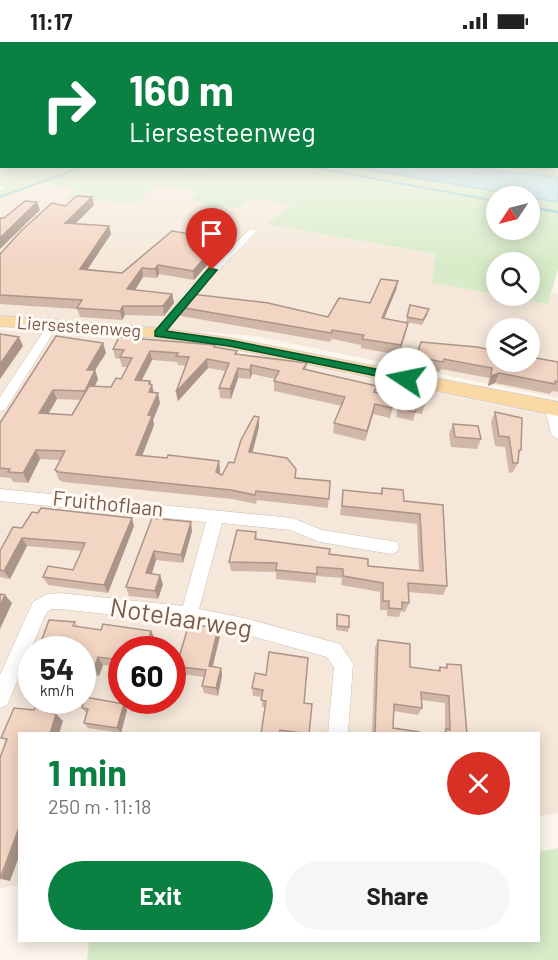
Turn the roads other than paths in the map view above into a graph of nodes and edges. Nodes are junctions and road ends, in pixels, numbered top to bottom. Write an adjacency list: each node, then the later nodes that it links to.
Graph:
1 (253, 231): 4 (street, Liersesteenweg)
2 (0, 321): 3 (main road, Liersesteenweg)
3 (53, 325): 4 (main road, Liersesteenweg); 5 (street)
4 (159, 333): 6 (main road, Liersesteenweg)
5 (0, 407)
6 (554, 408): 7 (street)
7 (558, 434)
8 (0, 495): 9 (street, Fruithoflaan)
9 (216, 515): 10 (street, Fruithoflaan); 11 (street)
10 (391, 548)
11 (189, 615): 12 (street, Notelaarweg); 13 (street, Notelaarweg)
12 (0, 698)
13 (338, 732)

